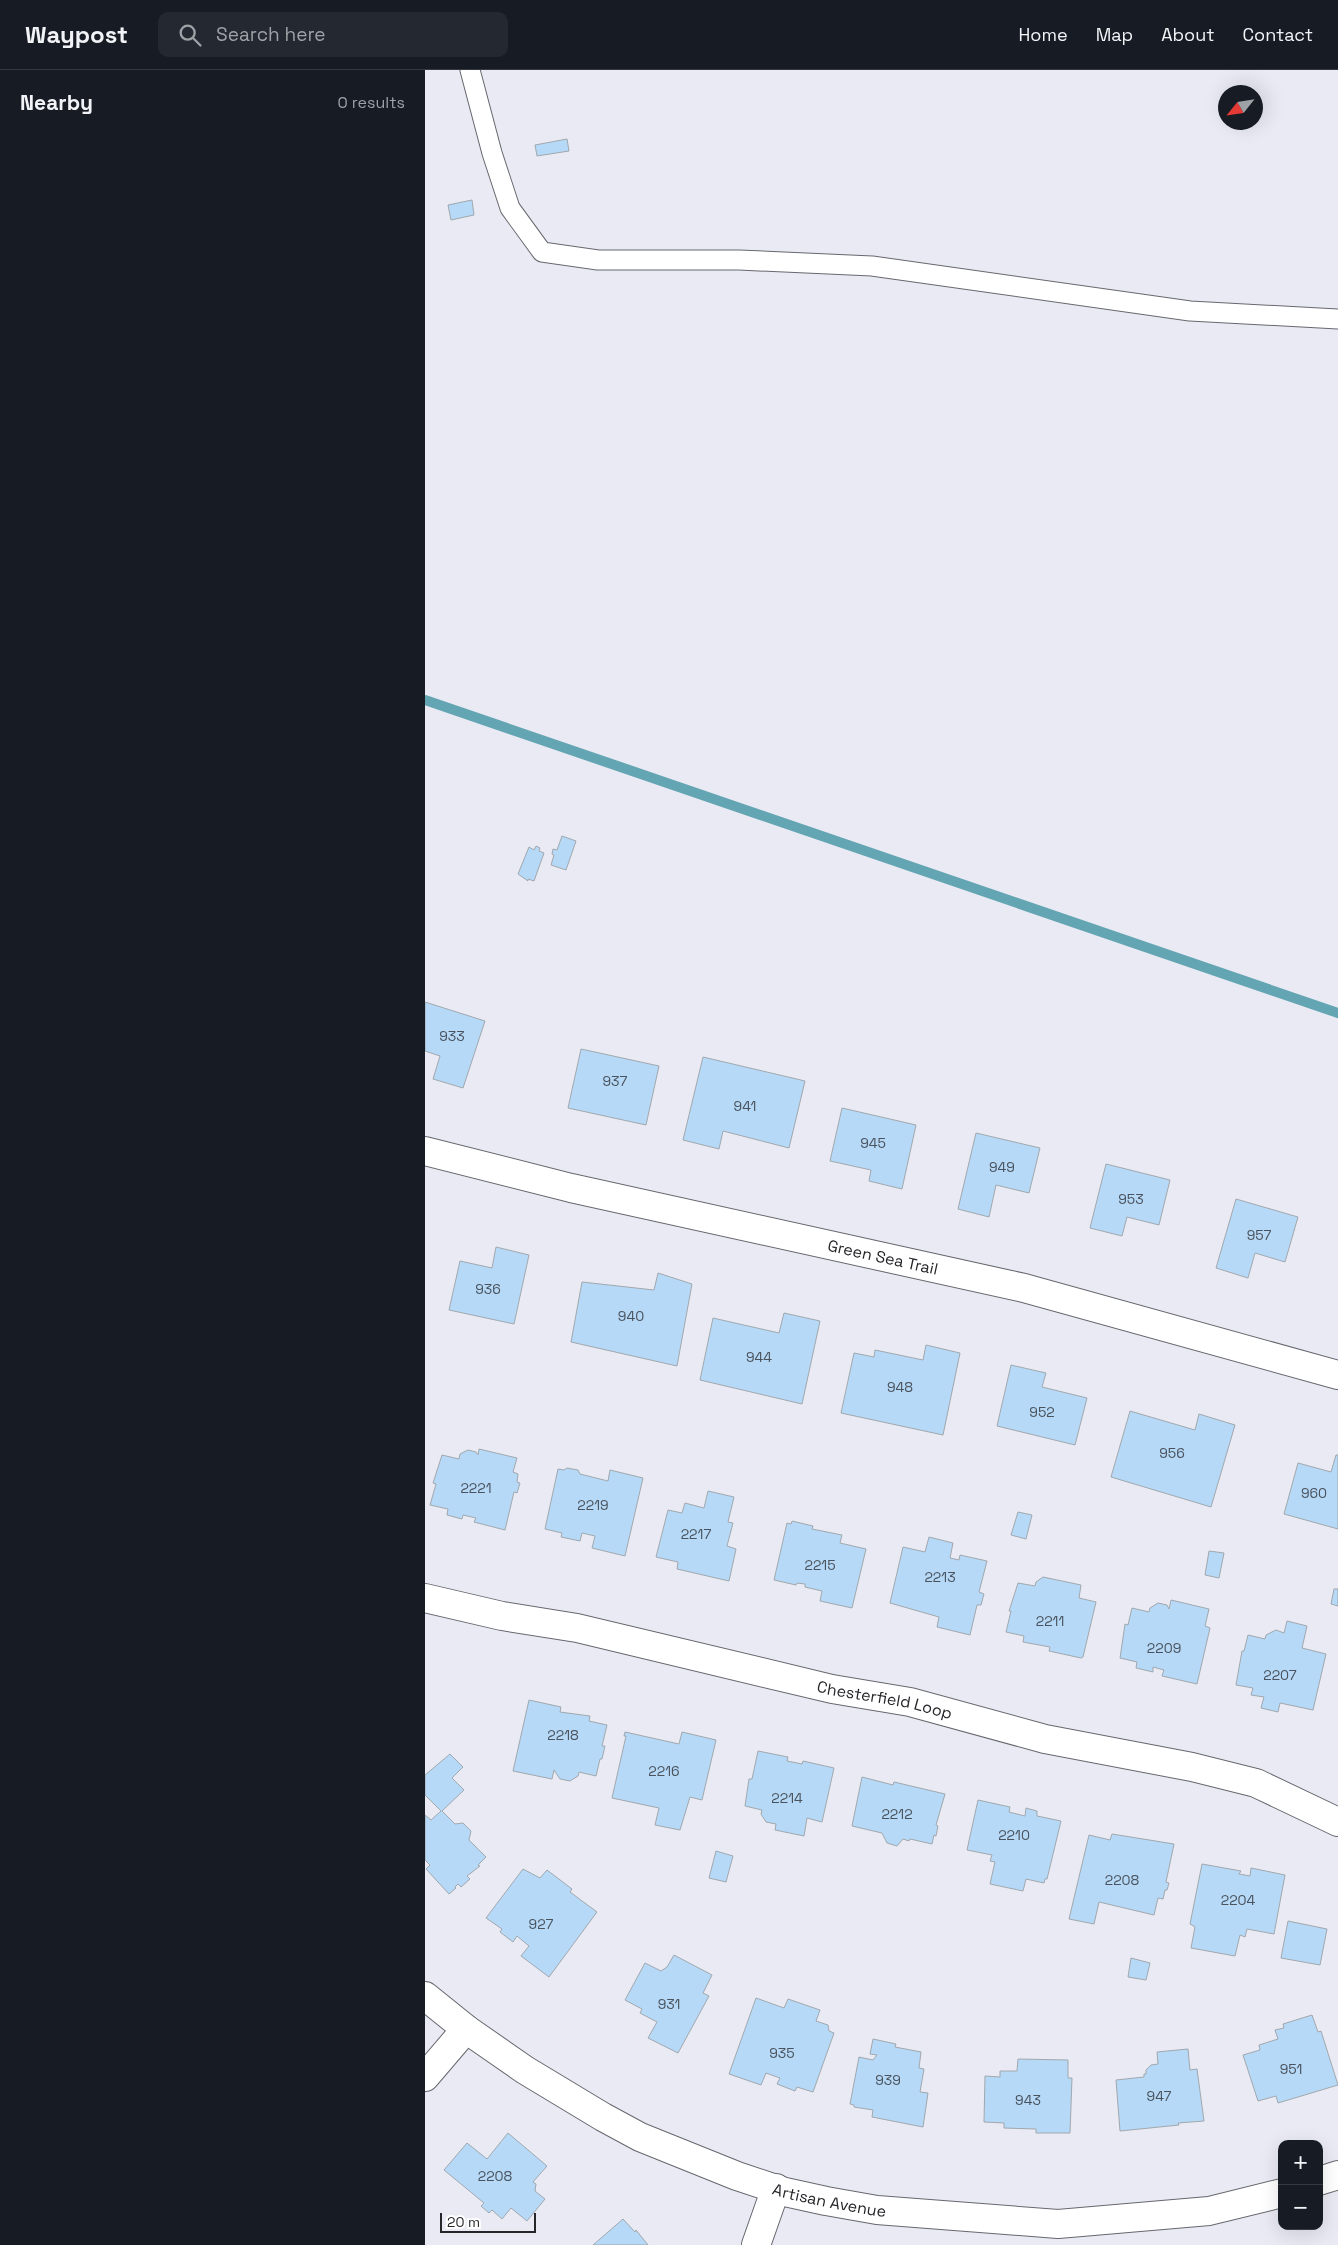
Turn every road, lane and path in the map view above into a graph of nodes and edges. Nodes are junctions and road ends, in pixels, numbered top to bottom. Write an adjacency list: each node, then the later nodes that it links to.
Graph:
1 (470, 70): 2 (lane)
2 (1338, 319)
3 (425, 1150): 4 (street, Green Sea Trail)
4 (1338, 1375)
5 (425, 1598): 6 (street, Chesterfield Loop)
6 (1338, 1822)
7 (425, 1996): 8 (street, Artisan Avenue)
8 (467, 2029): 9 (street); 12 (street, Artisan Avenue)
9 (425, 2077)
10 (1338, 2175): 11 (street)
11 (1323, 2181)
12 (776, 2188): 13 (street, Artisan Avenue); 14 (street)
13 (1278, 2194)
14 (756, 2245)

